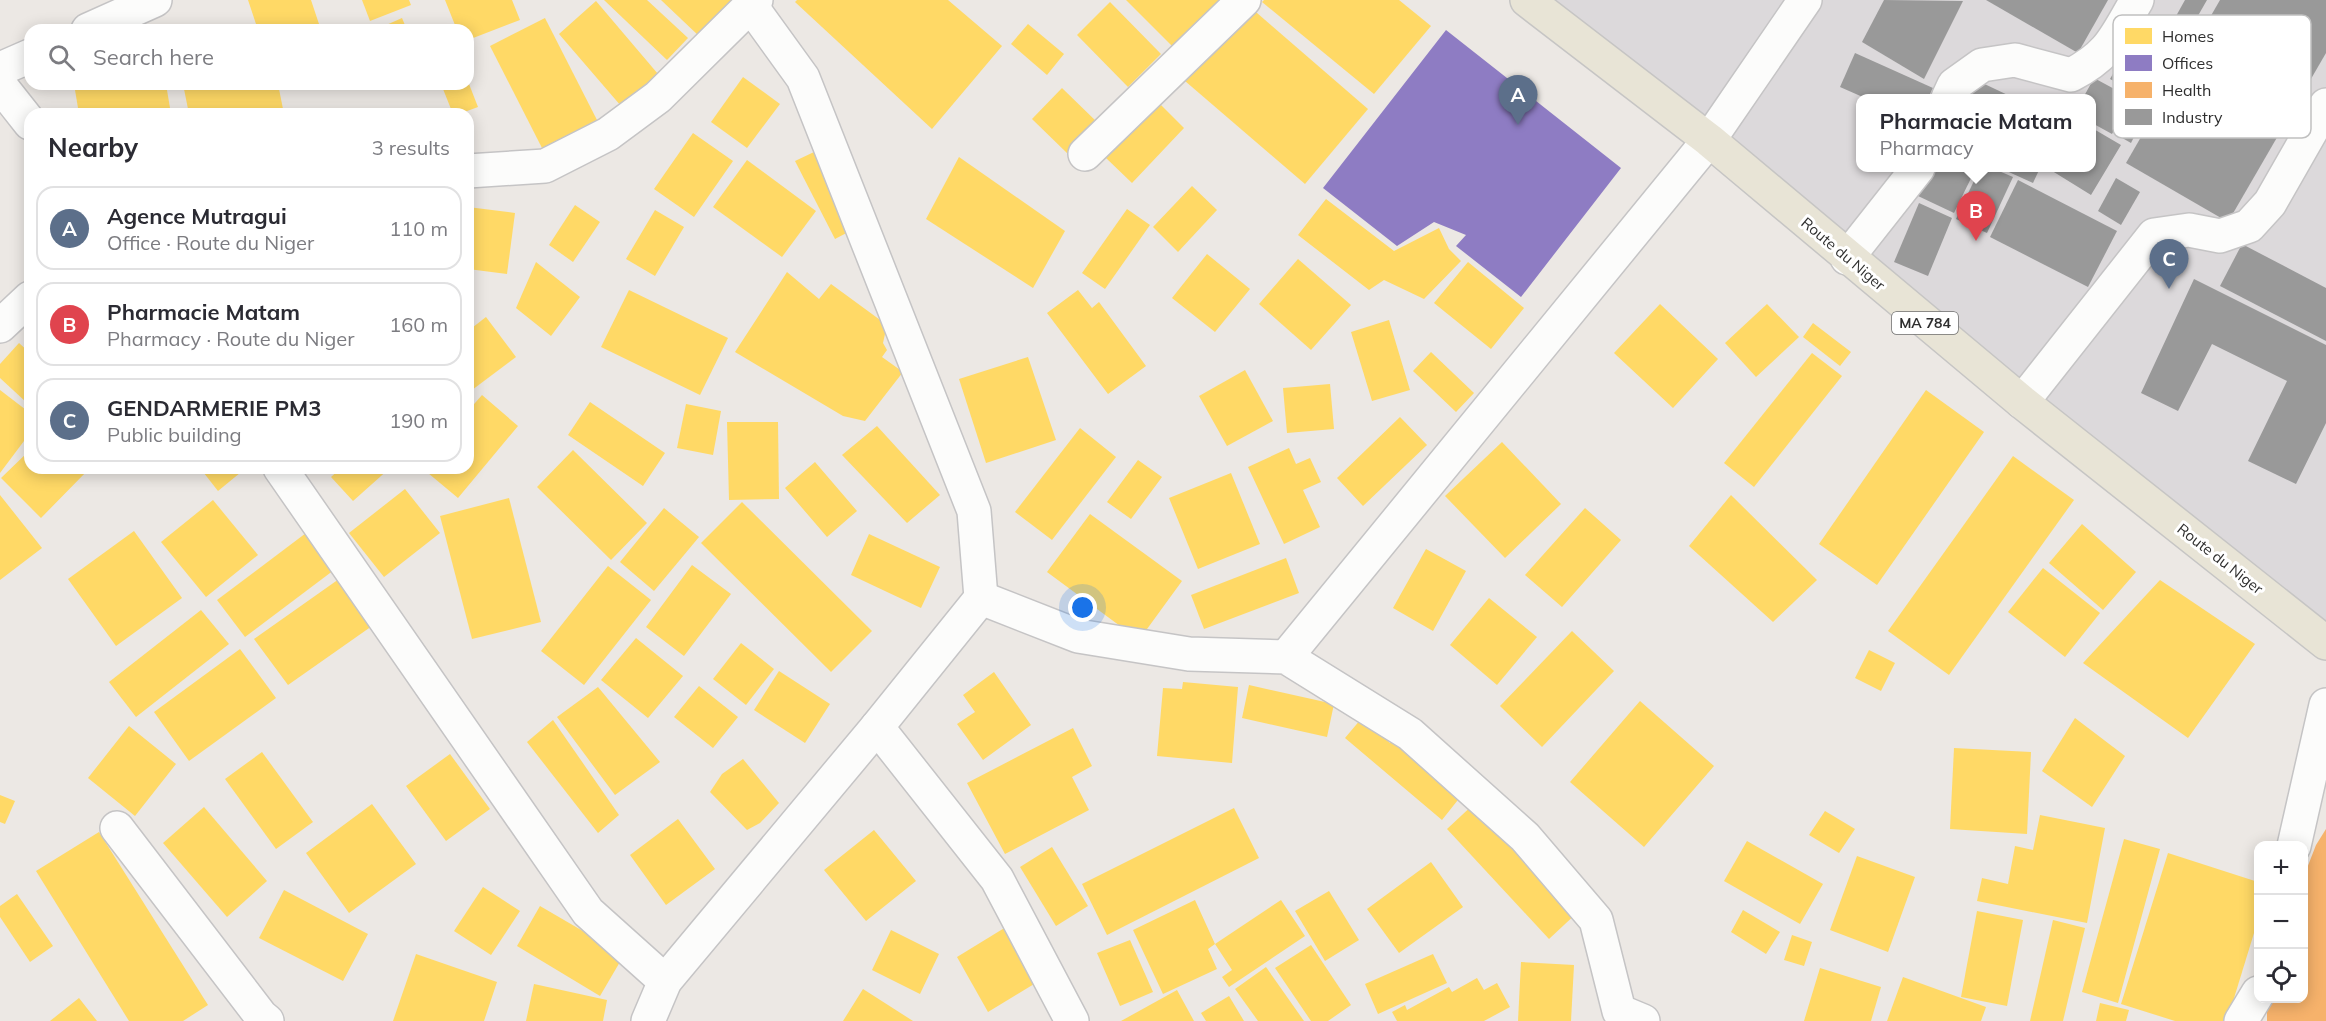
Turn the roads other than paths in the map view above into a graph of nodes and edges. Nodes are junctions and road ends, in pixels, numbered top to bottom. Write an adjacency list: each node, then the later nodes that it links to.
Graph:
1 (155, 0): 8 (street)
2 (1244, 0): 19 (street)
3 (1527, 0): 18 (main road, Route du Niger / MA 784)
4 (1805, 0): 18 (street)
5 (2137, 0): 7 (street)
6 (753, 3): 20 (street); 27 (street)
7 (2128, 15)
8 (101, 24)
9 (2113, 41): 13 (street)
10 (24, 59): 11 (street)
11 (0, 69)
12 (0, 85): 15 (street)
13 (1950, 94)
14 (2326, 105): 16 (street)
15 (24, 115)
16 (2311, 131)
17 (2307, 138): 25 (street)
18 (1709, 140): 22 (main road, Route du Niger / MA 784); 29 (street)
19 (1085, 153)
20 (474, 171)
21 (1915, 172): 22 (street)
22 (1847, 258): 25 (main road, Route du Niger / MA 784)
23 (24, 304): 24 (street)
24 (0, 326)
25 (2022, 402): 28 (main road, Route du Niger / MA 784)
26 (284, 474): 34 (street)
27 (981, 598): 29 (street); 31 (street)
28 (2326, 643)
29 (1286, 657): 36 (street)
30 (2326, 705): 33 (street)
31 (877, 727): 34 (street); 39 (street)
32 (117, 828): 37 (street)
33 (2295, 841)
34 (665, 981): 38 (street)
35 (2254, 1001): 40 (street)
36 (1626, 1018)
37 (267, 1021)
38 (648, 1021)
39 (1072, 1021)
40 (2241, 1021)

